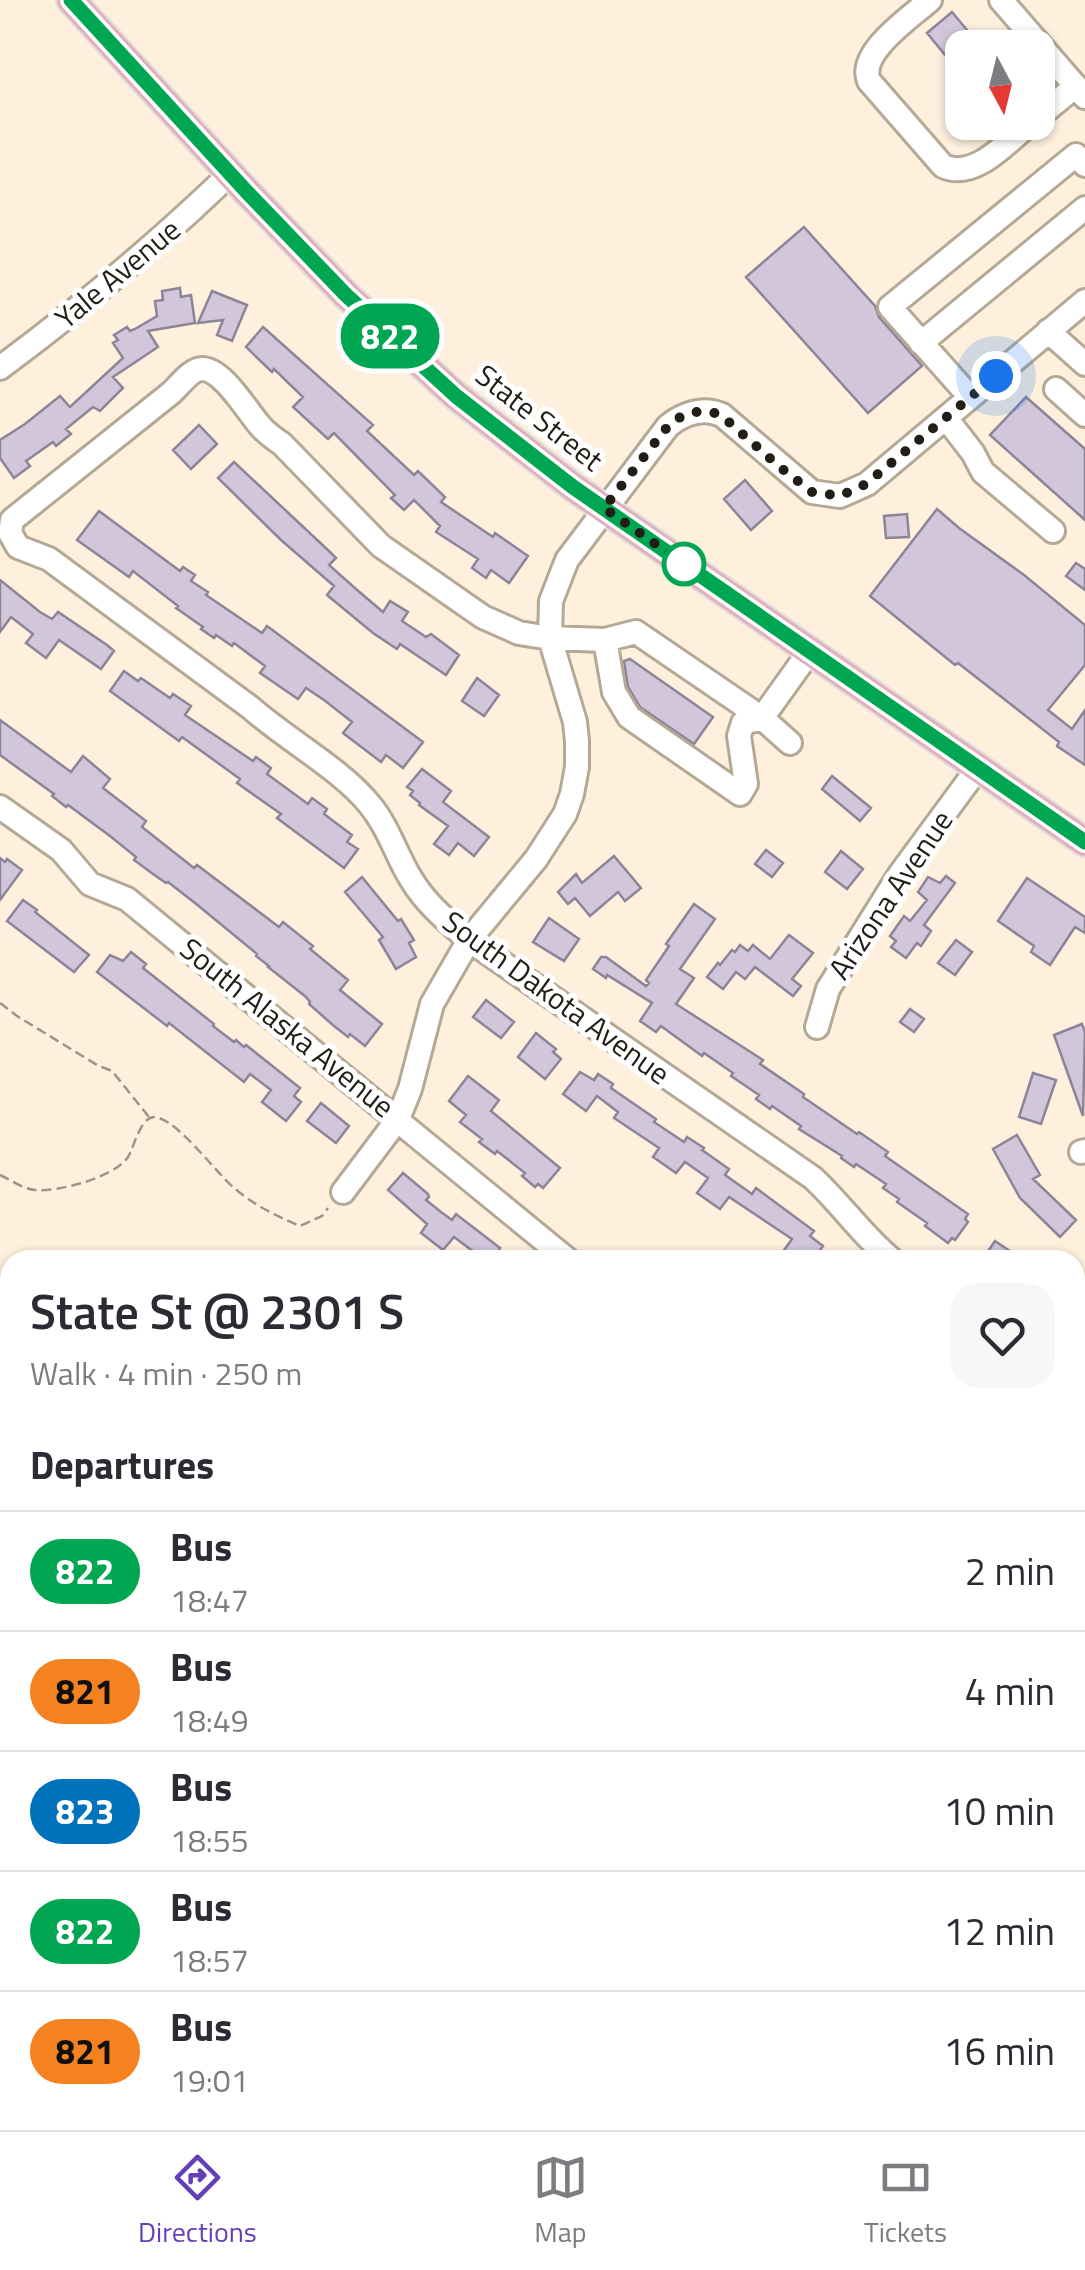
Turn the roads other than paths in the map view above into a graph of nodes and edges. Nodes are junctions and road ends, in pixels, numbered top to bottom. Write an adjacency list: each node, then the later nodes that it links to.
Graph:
1 (71, 0): 8 (main road, State Street)
2 (930, 0): 6 (street)
3 (1000, 0): 4 (street)
4 (1080, 92): 5 (street)
5 (1055, 107)
6 (1010, 140)
7 (1085, 165): 12 (street)
8 (231, 173): 14 (street, Yale Avenue); 19 (main road, State Street)
9 (1085, 208): 12 (street)
10 (1085, 300): 11 (street)
11 (1048, 332): 13 (street); 16 (street)
12 (922, 343): 16 (street)
13 (1085, 364)
14 (0, 368)
15 (1056, 389): 17 (street)
16 (970, 398): 18 (street)
17 (1085, 415)
18 (946, 418): 19 (street); 20 (street)
19 (604, 508): 21 (street); 23 (main road, State Street)
20 (1053, 531)
21 (550, 638): 22 (street); 29 (street); 29 (street, South Dakota Avenue)
22 (605, 640): 24 (street); 24 (street)
23 (810, 651): 24 (street); 26 (main road, State Street)
24 (762, 718): 25 (street)
25 (790, 743)
26 (978, 768): 28 (main road, State Street); 30 (street, Arizona Avenue)
27 (0, 807): 31 (street, South Alaska Avenue)
28 (1085, 842)
29 (469, 940): 31 (street); 34 (street, South Dakota Avenue)
30 (817, 1027)
31 (398, 1119): 32 (street); 33 (street, South Alaska Avenue)
32 (343, 1192)
33 (556, 1250)
34 (880, 1250)

